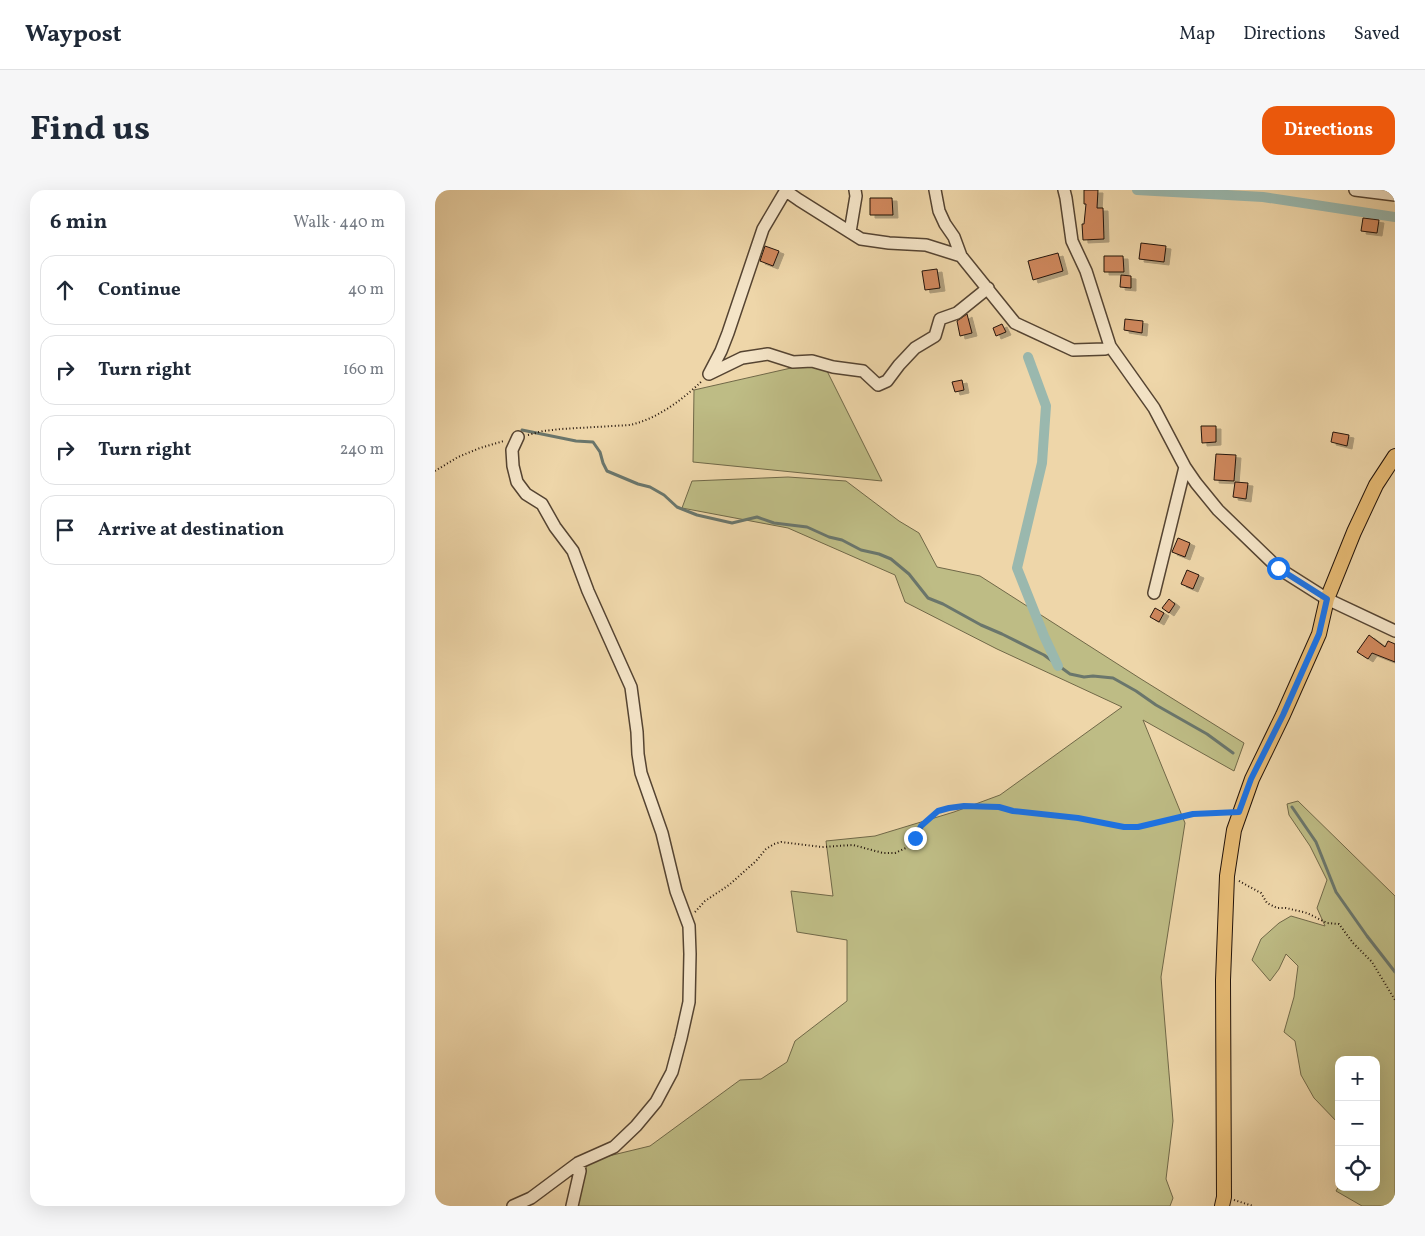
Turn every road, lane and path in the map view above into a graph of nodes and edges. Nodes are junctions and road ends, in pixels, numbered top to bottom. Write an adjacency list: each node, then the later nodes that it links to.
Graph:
1 (786, 190): 7 (street); 11 (street)
2 (855, 190): 7 (street)
3 (935, 190): 8 (street)
4 (1064, 190): 10 (street)
5 (1355, 190): 6 (street)
6 (1395, 195)
7 (850, 232): 8 (street)
8 (961, 256): 9 (street)
9 (988, 288): 10 (street); 11 (street)
10 (1110, 346): 14 (street)
11 (709, 374): 12 (path)
12 (517, 437): 15 (path); 21 (street)
13 (1395, 456): 17 (main road)
14 (1185, 467): 16 (street); 17 (street)
15 (435, 471)
16 (1154, 593)
17 (1327, 599): 18 (street); 19 (main road)
18 (1395, 631)
19 (1239, 812): 20 (main road); 21 (path)
20 (1227, 876): 22 (path); 24 (main road)
21 (689, 926): 23 (street)
22 (1395, 1000)
23 (578, 1163): 25 (street); 26 (street)
24 (1223, 1201): 27 (path)
25 (513, 1206)
26 (572, 1206)
27 (1253, 1206)

